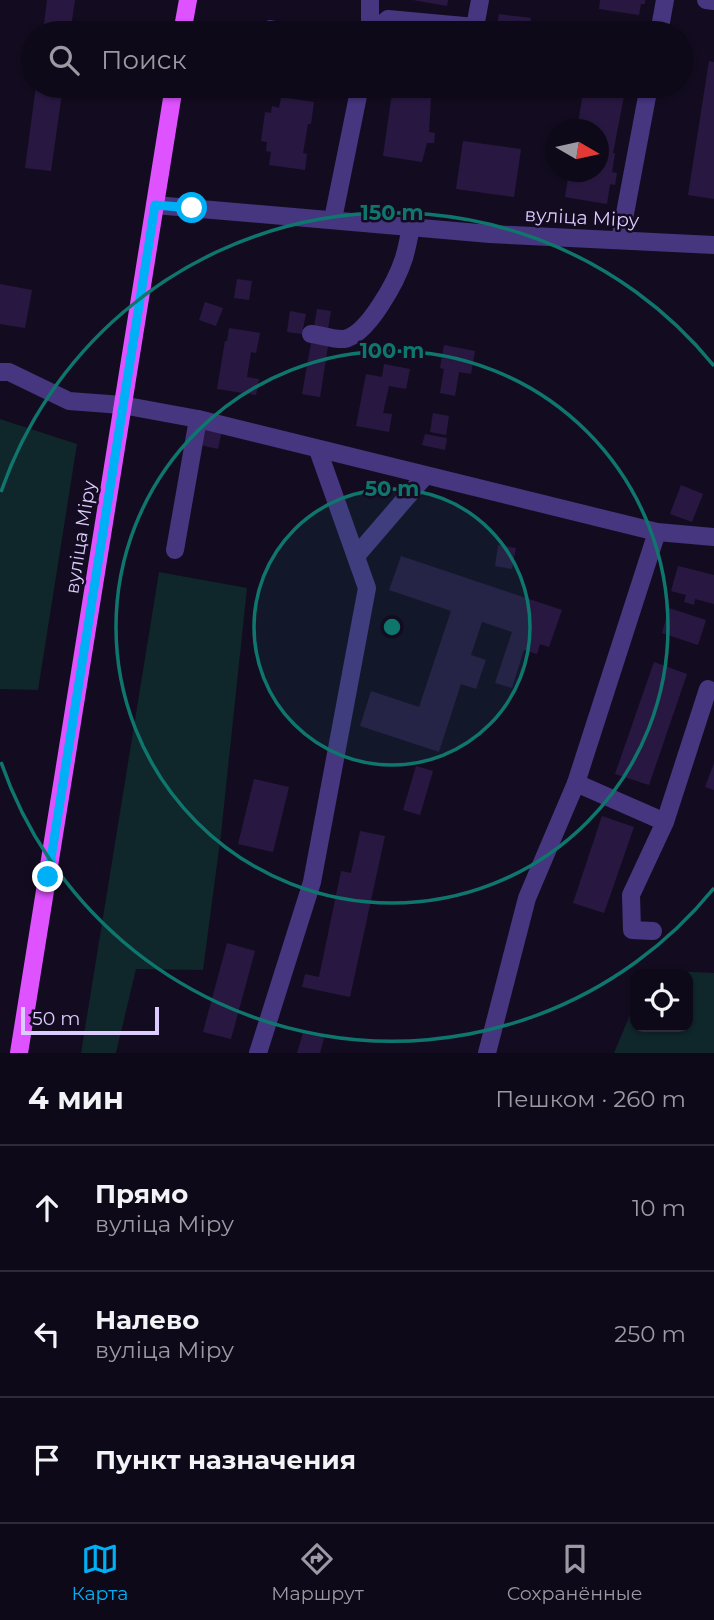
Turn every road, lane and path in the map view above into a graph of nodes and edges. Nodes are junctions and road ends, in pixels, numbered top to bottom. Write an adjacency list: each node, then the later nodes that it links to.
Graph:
1 (188, 0): 7 (main road)
2 (370, 0): 8 (street)
3 (480, 0): 11 (street)
4 (665, 0): 12 (street)
5 (706, 0): 6 (street)
6 (714, 1)
7 (184, 21)
8 (371, 21)
9 (386, 21): 10 (street)
10 (410, 21)
11 (476, 21)
12 (661, 21)
13 (172, 98): 16 (main road, вуліца Міру)
14 (358, 98): 17 (street)
15 (647, 98): 19 (street)
16 (155, 205): 17 (street, вуліца Міру); 23 (main road, вуліца Міру)
17 (333, 219): 18 (street, вуліца Міру)
18 (411, 226): 19 (street, вуліца Міру); 21 (street)
19 (620, 240): 20 (street, вуліца Міру)
20 (714, 245)
21 (311, 334)
22 (0, 372): 23 (street)
23 (122, 405): 24 (street); 35 (main road, вуліца Міру)
24 (198, 419): 25 (street); 29 (street)
25 (318, 450): 26 (street); 30 (street)
26 (425, 475): 27 (street); 30 (street)
27 (657, 532): 28 (street); 32 (street)
28 (714, 537)
29 (175, 550)
30 (356, 556): 36 (street)
31 (708, 689): 33 (street)
32 (576, 783): 33 (street); 37 (street)
33 (665, 822): 34 (street)
34 (653, 931)
35 (19, 1053)
36 (258, 1053)
37 (487, 1053)

